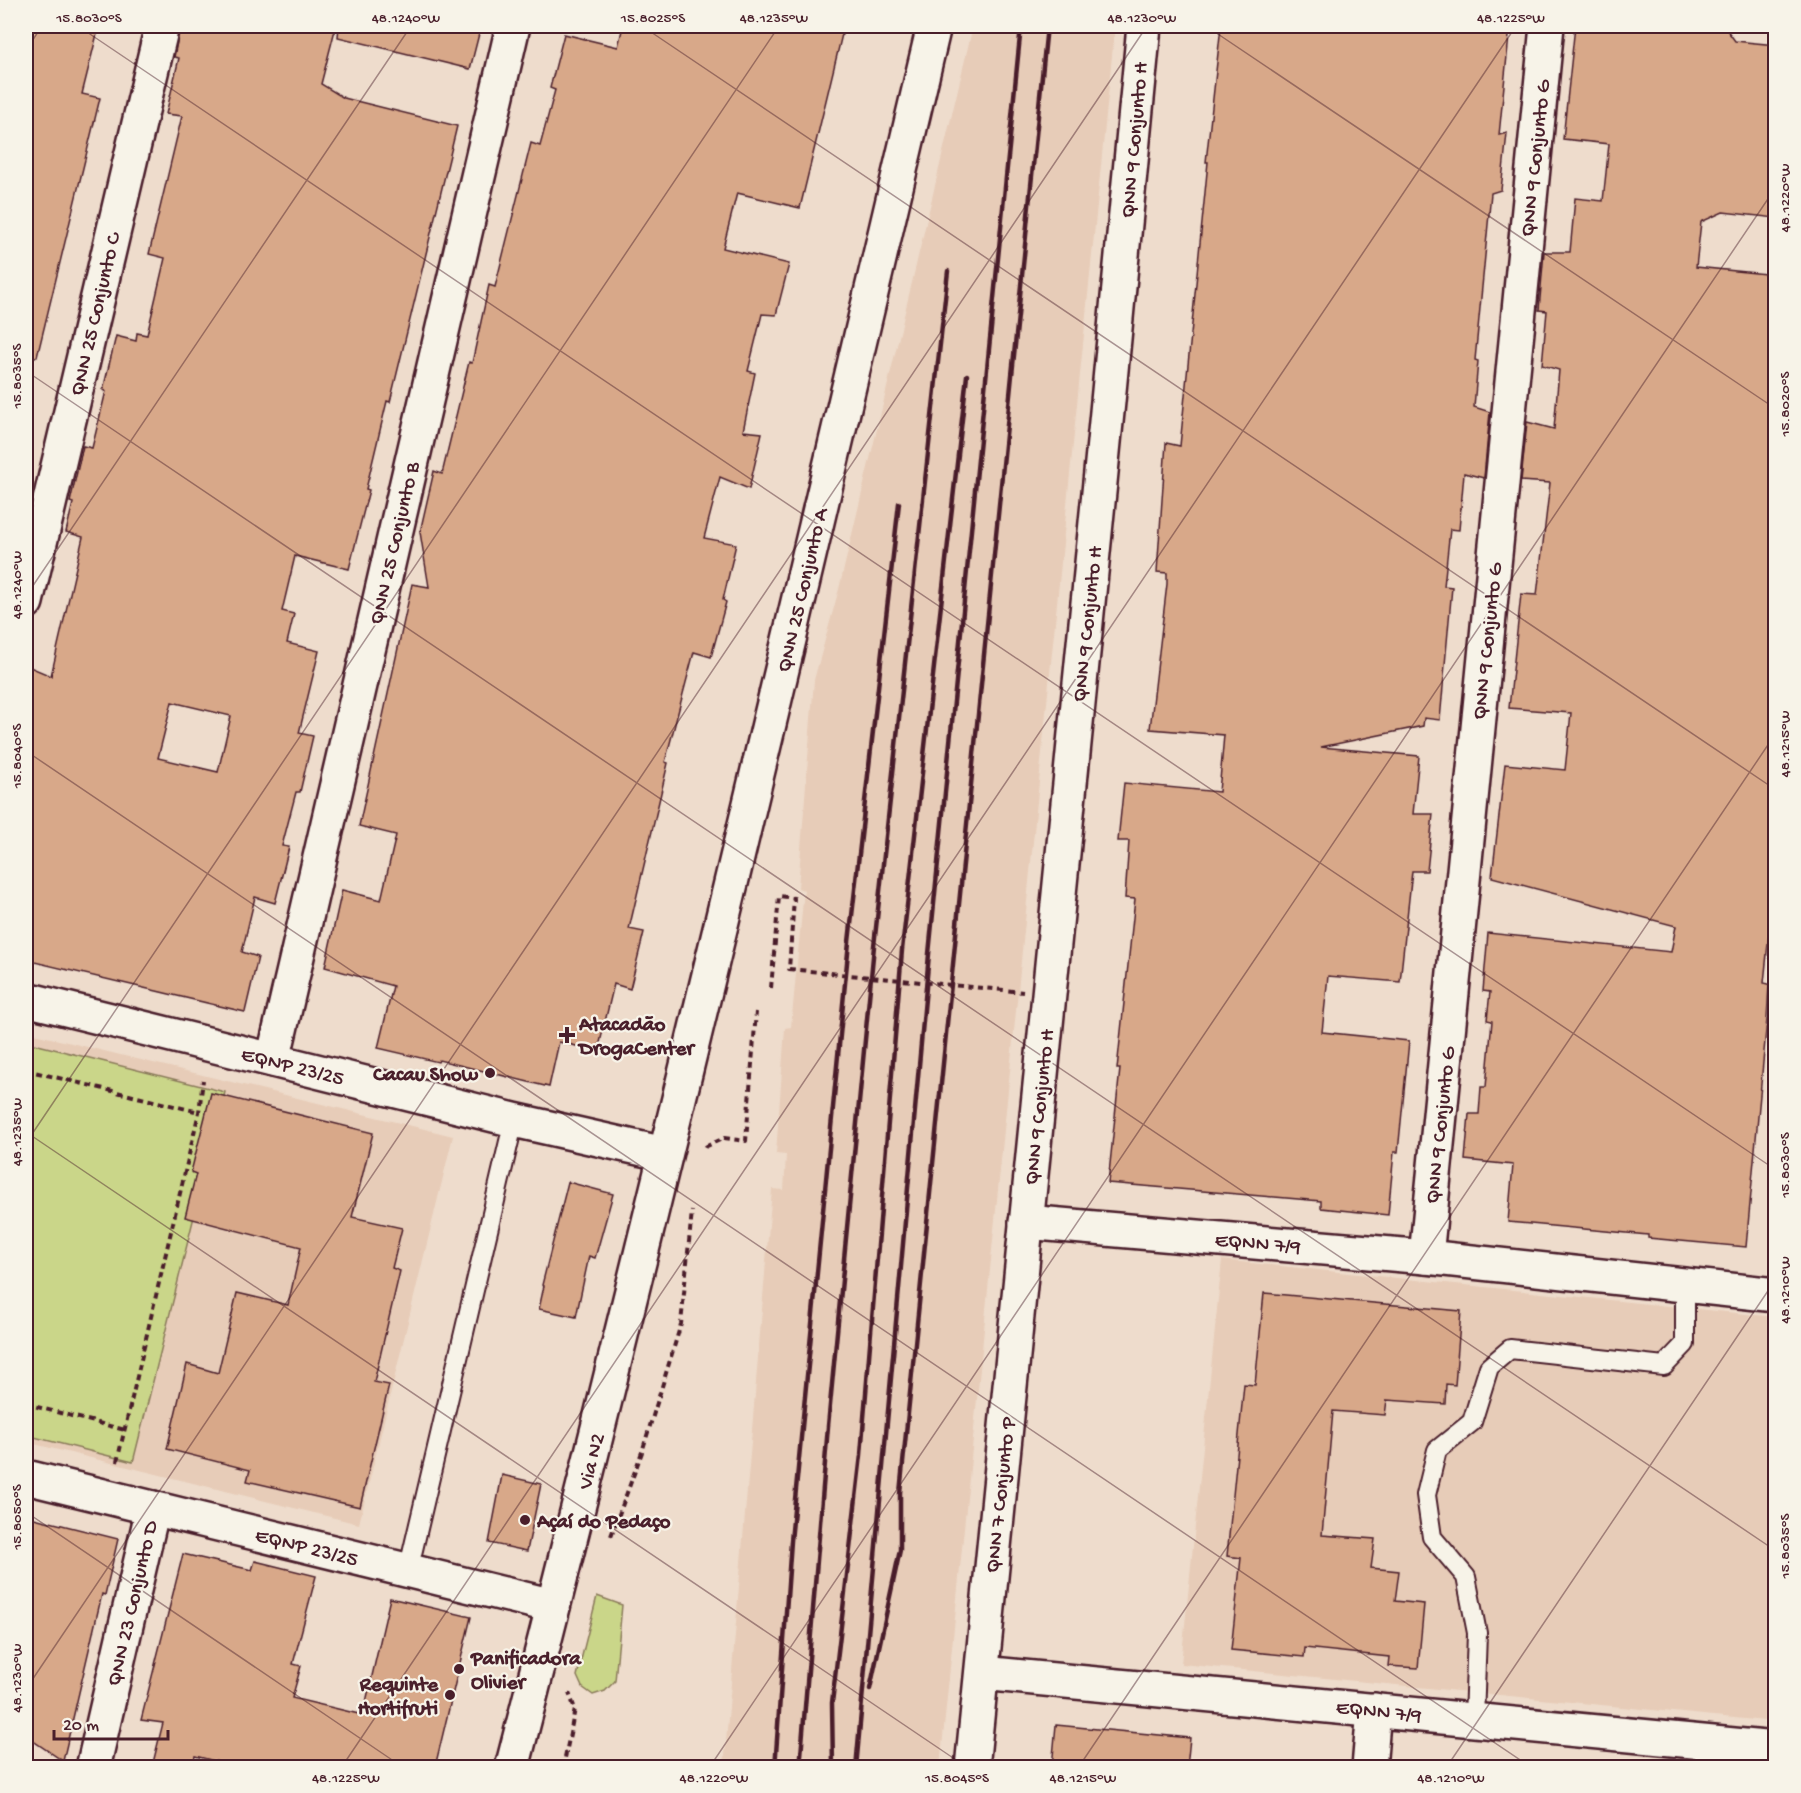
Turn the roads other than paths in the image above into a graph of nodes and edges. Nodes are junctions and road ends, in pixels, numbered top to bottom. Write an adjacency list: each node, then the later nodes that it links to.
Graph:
1 (162, 26): 6 (street, QNN 25 Conjunto C)
2 (513, 26): 8 (street, QNN 25 Conjunto B)
3 (934, 26): 10 (street, QNN 25 Conjunto A)
4 (1144, 26): 11 (street, QNN 9 Conjunto H)
5 (1547, 26): 12 (street, QNN 9 Conjunto G)
6 (26, 602)
7 (26, 999): 8 (street, EQNP 23/25)
8 (273, 1060): 9 (street, EQNP 23/25)
9 (514, 1120): 10 (street, EQNP 23/25); 17 (lane)
10 (665, 1154): 18 (street, Via N2)
11 (1026, 1222): 12 (street, EQNN 7/9); 19 (street, QNN 7 Conjunto P)
12 (1426, 1257): 13 (street, EQNN 7/9)
13 (1685, 1285): 14 (street, EQNN 7/9); 21 (lane)
14 (1775, 1292)
15 (26, 1477): 16 (street, EQNP 23/25)
16 (153, 1508): 17 (street, EQNP 23/25); 24 (street, QNN 23 Conjunto D)
17 (408, 1571): 18 (street, EQNP 23/25)
18 (553, 1606): 25 (street, Via N2)
19 (982, 1673): 20 (street, EQNN 7/9); 26 (street, QNN 7 Conjunto P)
20 (1374, 1710): 21 (street, EQNN 7/9); 27 (street)
21 (1474, 1720): 23 (street, EQNN 7/9)
22 (1776, 1749): 23 (street, EQNN 7/9)
23 (1716, 1755)
24 (93, 1767)
25 (512, 1767)
26 (972, 1767)
27 (1369, 1767)

